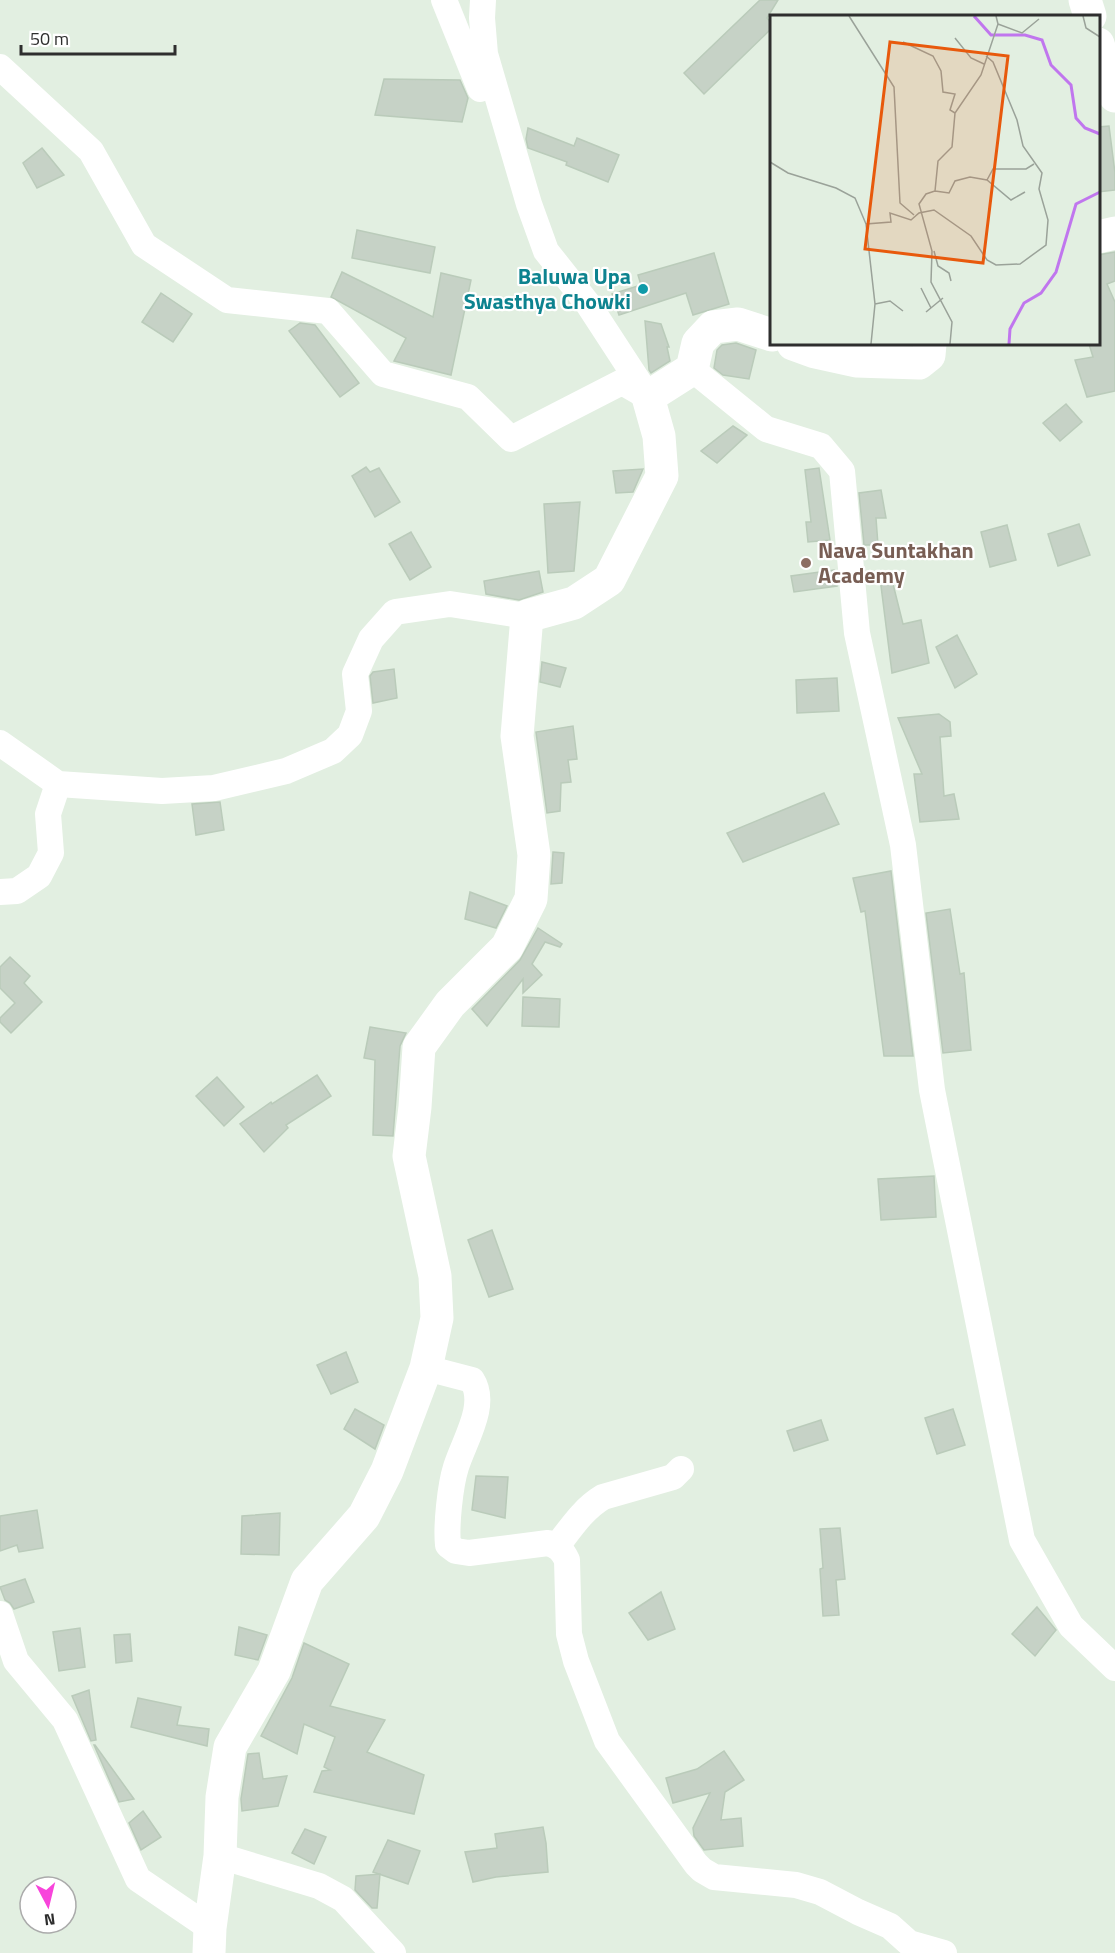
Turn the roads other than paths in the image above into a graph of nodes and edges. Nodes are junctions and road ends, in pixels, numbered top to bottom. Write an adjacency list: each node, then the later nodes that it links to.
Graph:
1 (444, 0): 8 (street)
2 (483, 0): 8 (street)
3 (1085, 0): 4 (street)
4 (1090, 15)
5 (1100, 50): 7 (street)
6 (0, 68): 15 (street)
7 (1115, 96)
8 (517, 161): 15 (street)
9 (1115, 233): 10 (street)
10 (1100, 237)
11 (770, 336): 14 (street)
12 (797, 345): 13 (street)
13 (930, 345)
14 (692, 369): 15 (street); 24 (street)
15 (648, 397): 16 (street)
16 (527, 616): 18 (street); 20 (street)
17 (0, 743): 18 (street)
18 (58, 784): 19 (street)
19 (0, 892)
20 (426, 1368): 22 (street); 25 (street)
21 (681, 1469): 22 (street)
22 (557, 1546): 28 (street)
23 (0, 1614): 26 (street)
24 (1115, 1668)
25 (220, 1856): 26 (street); 27 (street)
26 (210, 1940)
27 (393, 1953)
28 (944, 1953)

